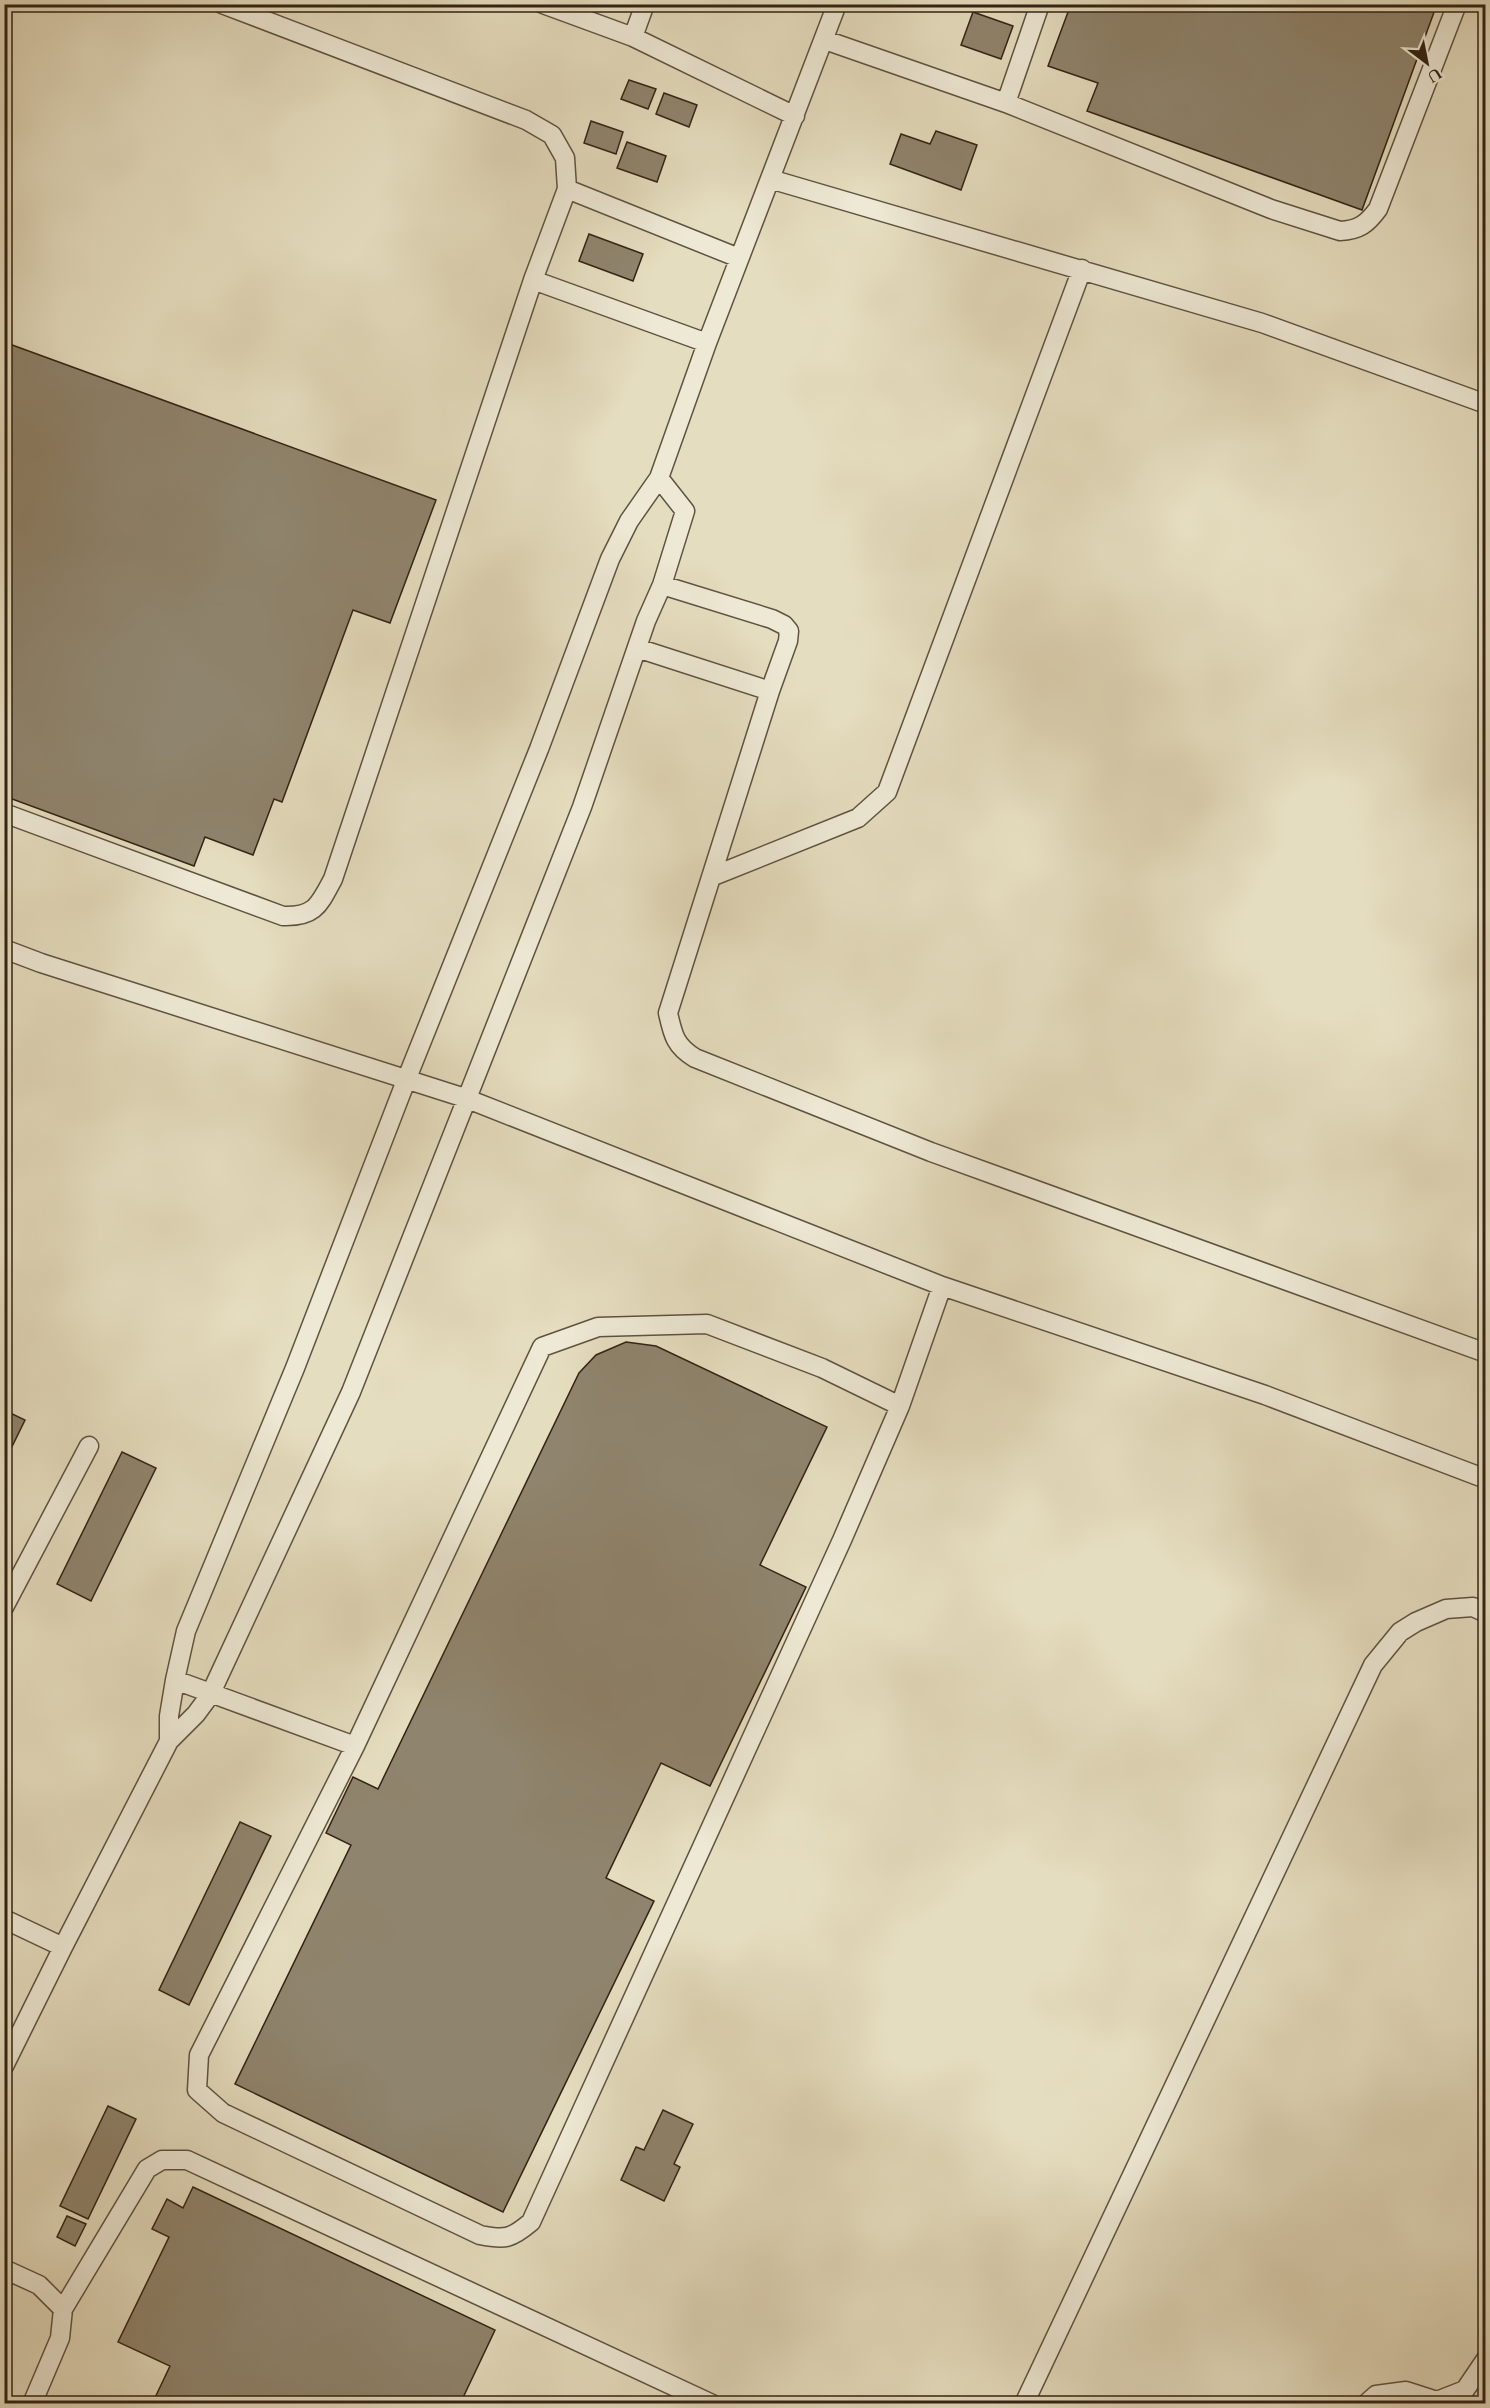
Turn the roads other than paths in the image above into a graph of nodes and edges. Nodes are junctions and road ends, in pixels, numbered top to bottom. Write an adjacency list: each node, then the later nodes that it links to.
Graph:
1 (222, 4): 12 (lane)
2 (543, 4): 7 (lane)
3 (645, 4): 7 (lane)
4 (837, 4): 8 (lane)
5 (1040, 4): 9 (lane)
6 (1457, 4): 9 (lane)
7 (633, 37): 10 (lane)
8 (825, 40): 9 (lane); 10 (lane)
9 (1006, 103)
10 (795, 116): 11 (lane)
11 (770, 179): 13 (lane); 14 (lane)
12 (567, 189): 13 (lane); 15 (lane)
13 (739, 258): 16 (lane)
14 (1082, 269): 17 (lane); 23 (lane)
15 (533, 279): 16 (lane); 22 (lane)
16 (707, 343): 18 (lane)
17 (1485, 404)
18 (659, 478): 19 (lane); 25 (lane)
19 (662, 585): 20 (lane); 21 (lane)
20 (637, 648): 21 (lane); 26 (lane)
21 (770, 691): 23 (lane)
22 (4, 813)
23 (711, 877): 28 (lane)
24 (4, 949): 25 (lane)
25 (407, 1078): 26 (lane); 34 (lane)
26 (465, 1098): 27 (lane); 35 (lane)
27 (942, 1286): 29 (lane); 31 (lane)
28 (1485, 1353)
29 (900, 1406): 37 (lane); 37 (lane)
30 (89, 1446): 32 (lane)
31 (1485, 1479)
32 (4, 1606)
33 (1485, 1613): 46 (lane)
34 (175, 1680): 35 (lane); 36 (lane)
35 (210, 1695): 36 (lane); 37 (lane)
36 (170, 1741): 39 (lane)
37 (355, 1746)
38 (4, 1919): 39 (lane)
39 (63, 1947): 40 (lane)
40 (4, 2066)
41 (4, 2269): 42 (lane)
42 (63, 2309): 44 (lane); 45 (lane)
43 (1485, 2359): 47 (lane)
44 (32, 2403)
45 (712, 2403)
46 (1024, 2403)
47 (1366, 2403)

